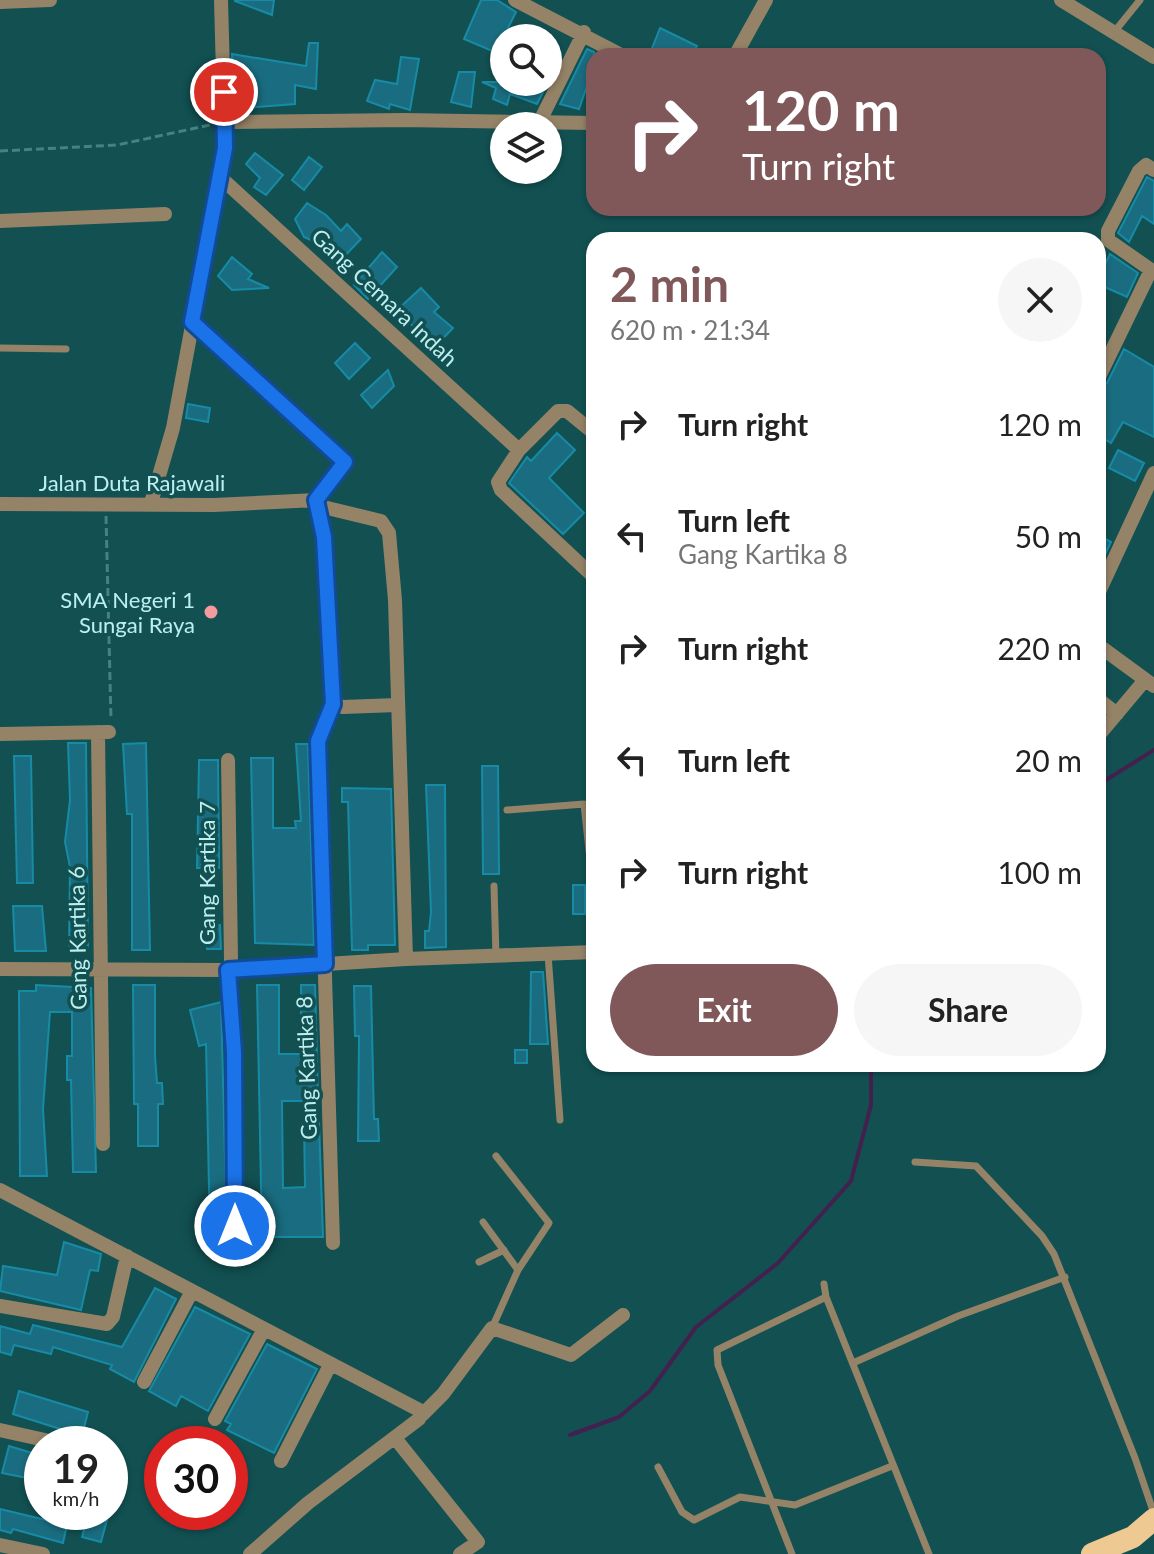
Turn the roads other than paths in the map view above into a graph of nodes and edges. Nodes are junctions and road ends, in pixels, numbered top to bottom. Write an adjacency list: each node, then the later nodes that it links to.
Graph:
1 (50, 0): 7 (street)
2 (221, 0): 14 (street)
3 (515, 0): 9 (street)
4 (766, 0): 11 (street)
5 (1061, 0): 8 (street)
6 (1140, 0): 8 (lane)
7 (0, 2)
8 (1115, 31): 12 (street)
9 (584, 32): 10 (street); 13 (street)
10 (610, 48)
11 (739, 48)
12 (1154, 57)
13 (544, 112)
14 (225, 122): 15 (street); 19 (street)
15 (490, 122)
16 (562, 123): 17 (street)
17 (586, 123)
18 (1153, 168): 22 (street)
19 (220, 177): 23 (street); 28 (street, Gang Cemara Indah)
20 (165, 214): 21 (street)
21 (0, 221)
22 (1152, 271): 26 (street)
23 (192, 322): 30 (street); 31 (street)
24 (0, 348): 25 (lane)
25 (66, 349)
26 (1106, 363)
27 (586, 426): 28 (street)
28 (519, 450): 33 (street)
29 (1154, 473): 34 (street)
30 (151, 503): 31 (street, Jalan Duta Rajawali); 32 (street, Jalan Duta Rajawali)
31 (318, 503): 37 (street, Gang Kartika 8); 38 (street, Jalan Duta Rajawali)
32 (0, 504)
33 (586, 570)
34 (1106, 577)
35 (1106, 651): 36 (street)
36 (1149, 683): 40 (street)
37 (333, 704): 38 (street); 51 (street, Gang Kartika 8)
38 (397, 705): 50 (street, Jalan Duta Rajawali)
39 (1106, 705): 40 (street)
40 (1117, 714): 41 (street)
41 (1106, 727)
42 (0, 734): 54 (street, Gang Kartika 6)
43 (228, 760): 53 (street, Gang Kartika 7)
44 (507, 810): 45 (lane)
45 (586, 823)
46 (494, 886): 49 (lane)
47 (586, 952): 48 (street)
48 (548, 954): 49 (street); 55 (lane)
49 (496, 956): 50 (street)
50 (406, 959): 51 (street)
51 (325, 964): 53 (street); 62 (street, Gang Kartika 8)
52 (0, 969): 54 (street)
53 (228, 970): 54 (street); 61 (street, Gang Kartika 7)
54 (99, 971): 56 (street, Gang Kartika 6)
55 (560, 1120)
56 (103, 1144)
57 (496, 1156): 66 (lane)
58 (915, 1162): 67 (lane)
59 (0, 1190): 64 (street)
60 (483, 1222): 63 (lane)
61 (235, 1226)
62 (333, 1243)
63 (504, 1250): 65 (lane); 66 (lane)
64 (127, 1256): 69 (street); 71 (street)
65 (479, 1262)
66 (518, 1270): 73 (lane)
67 (1065, 1277): 75 (lane); 87 (lane)
68 (824, 1284): 70 (lane)
69 (192, 1291): 74 (street); 77 (street)
70 (826, 1297): 75 (lane); 86 (lane)
71 (0, 1306)
72 (623, 1315): 73 (street)
73 (492, 1328): 78 (street)
74 (264, 1329): 76 (street); 79 (street)
75 (853, 1363): 84 (lane)
76 (330, 1365): 78 (street); 83 (street)
77 (144, 1382)
78 (422, 1415): 82 (street)
79 (215, 1419)
80 (0, 1430): 81 (street)
81 (24, 1435)
82 (395, 1438): 91 (street); 92 (street)
83 (281, 1461)
84 (892, 1466): 86 (lane); 94 (lane)
85 (658, 1467): 86 (lane)
86 (773, 1504): 93 (lane)
87 (1154, 1517): 88 (highway)
88 (1144, 1536): 95 (highway)
89 (0, 1545): 90 (street)
90 (43, 1554)
91 (250, 1554)
92 (460, 1554)
93 (792, 1554)
94 (929, 1554)
95 (1092, 1554)

